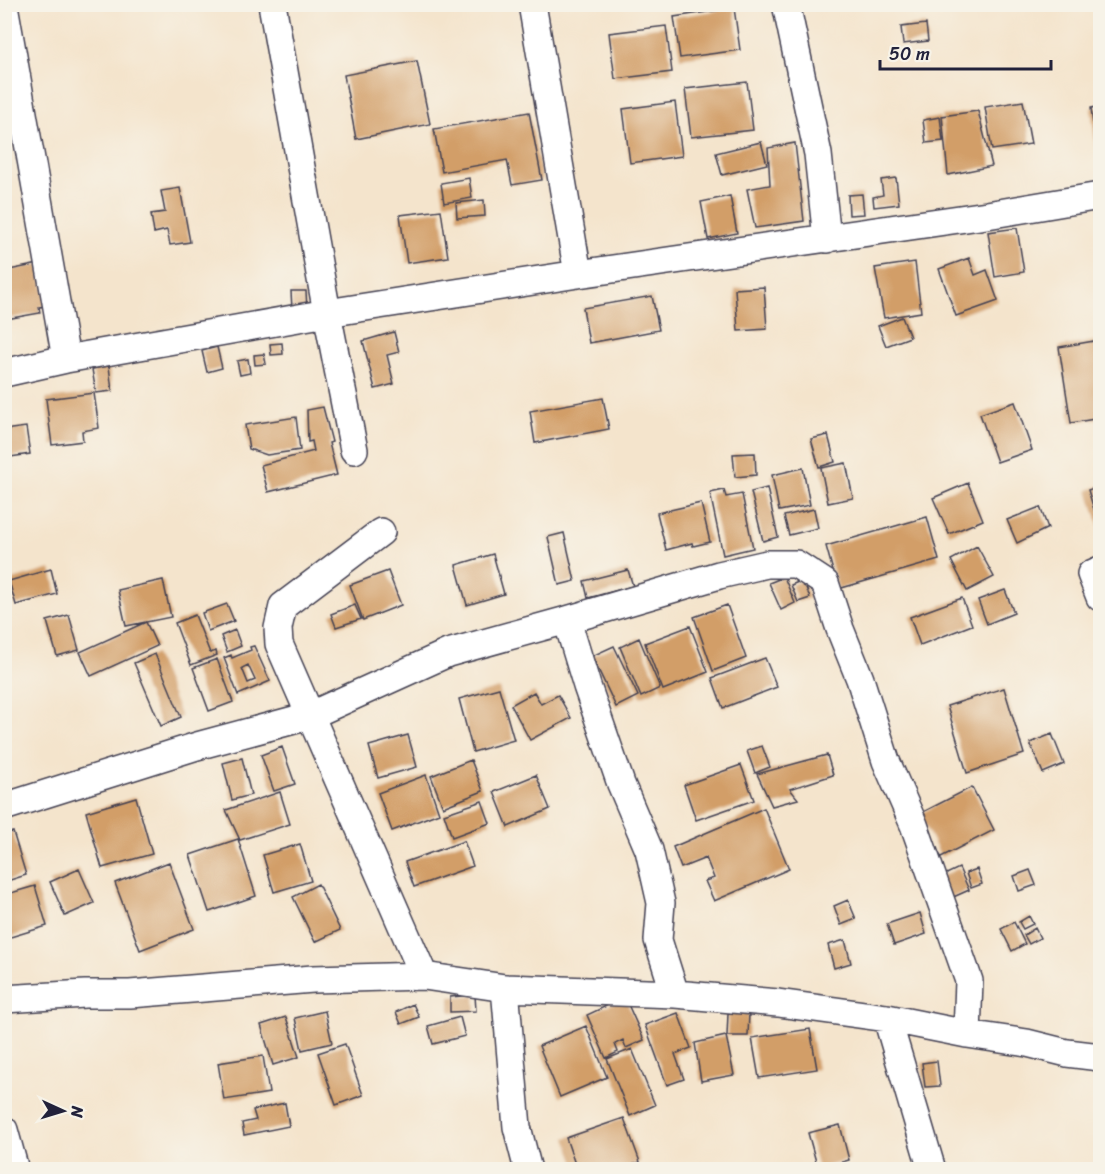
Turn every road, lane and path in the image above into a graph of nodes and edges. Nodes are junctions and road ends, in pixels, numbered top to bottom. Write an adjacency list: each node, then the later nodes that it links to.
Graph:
1 (272, 4): 8 (street)
2 (532, 4): 7 (street)
3 (786, 4): 6 (street)
4 (4, 5): 9 (street)
5 (1101, 196): 6 (street)
6 (827, 239): 7 (street)
7 (578, 274): 8 (street)
8 (327, 313): 9 (street); 11 (street)
9 (66, 359): 10 (street)
10 (4, 373)
11 (354, 450)
12 (381, 531): 16 (street)
13 (1101, 570): 14 (street)
14 (1101, 597)
15 (567, 620): 16 (street); 20 (street); 23 (street)
16 (309, 716): 17 (street); 18 (street)
17 (4, 807)
18 (424, 976): 19 (street); 21 (street)
19 (505, 988): 20 (street); 27 (street)
20 (675, 994): 22 (street)
21 (4, 999)
22 (886, 1018): 23 (street); 28 (street)
23 (967, 1034): 24 (street)
24 (1101, 1057)
25 (4, 1130): 26 (street)
26 (15, 1170)
27 (528, 1170)
28 (932, 1170)

